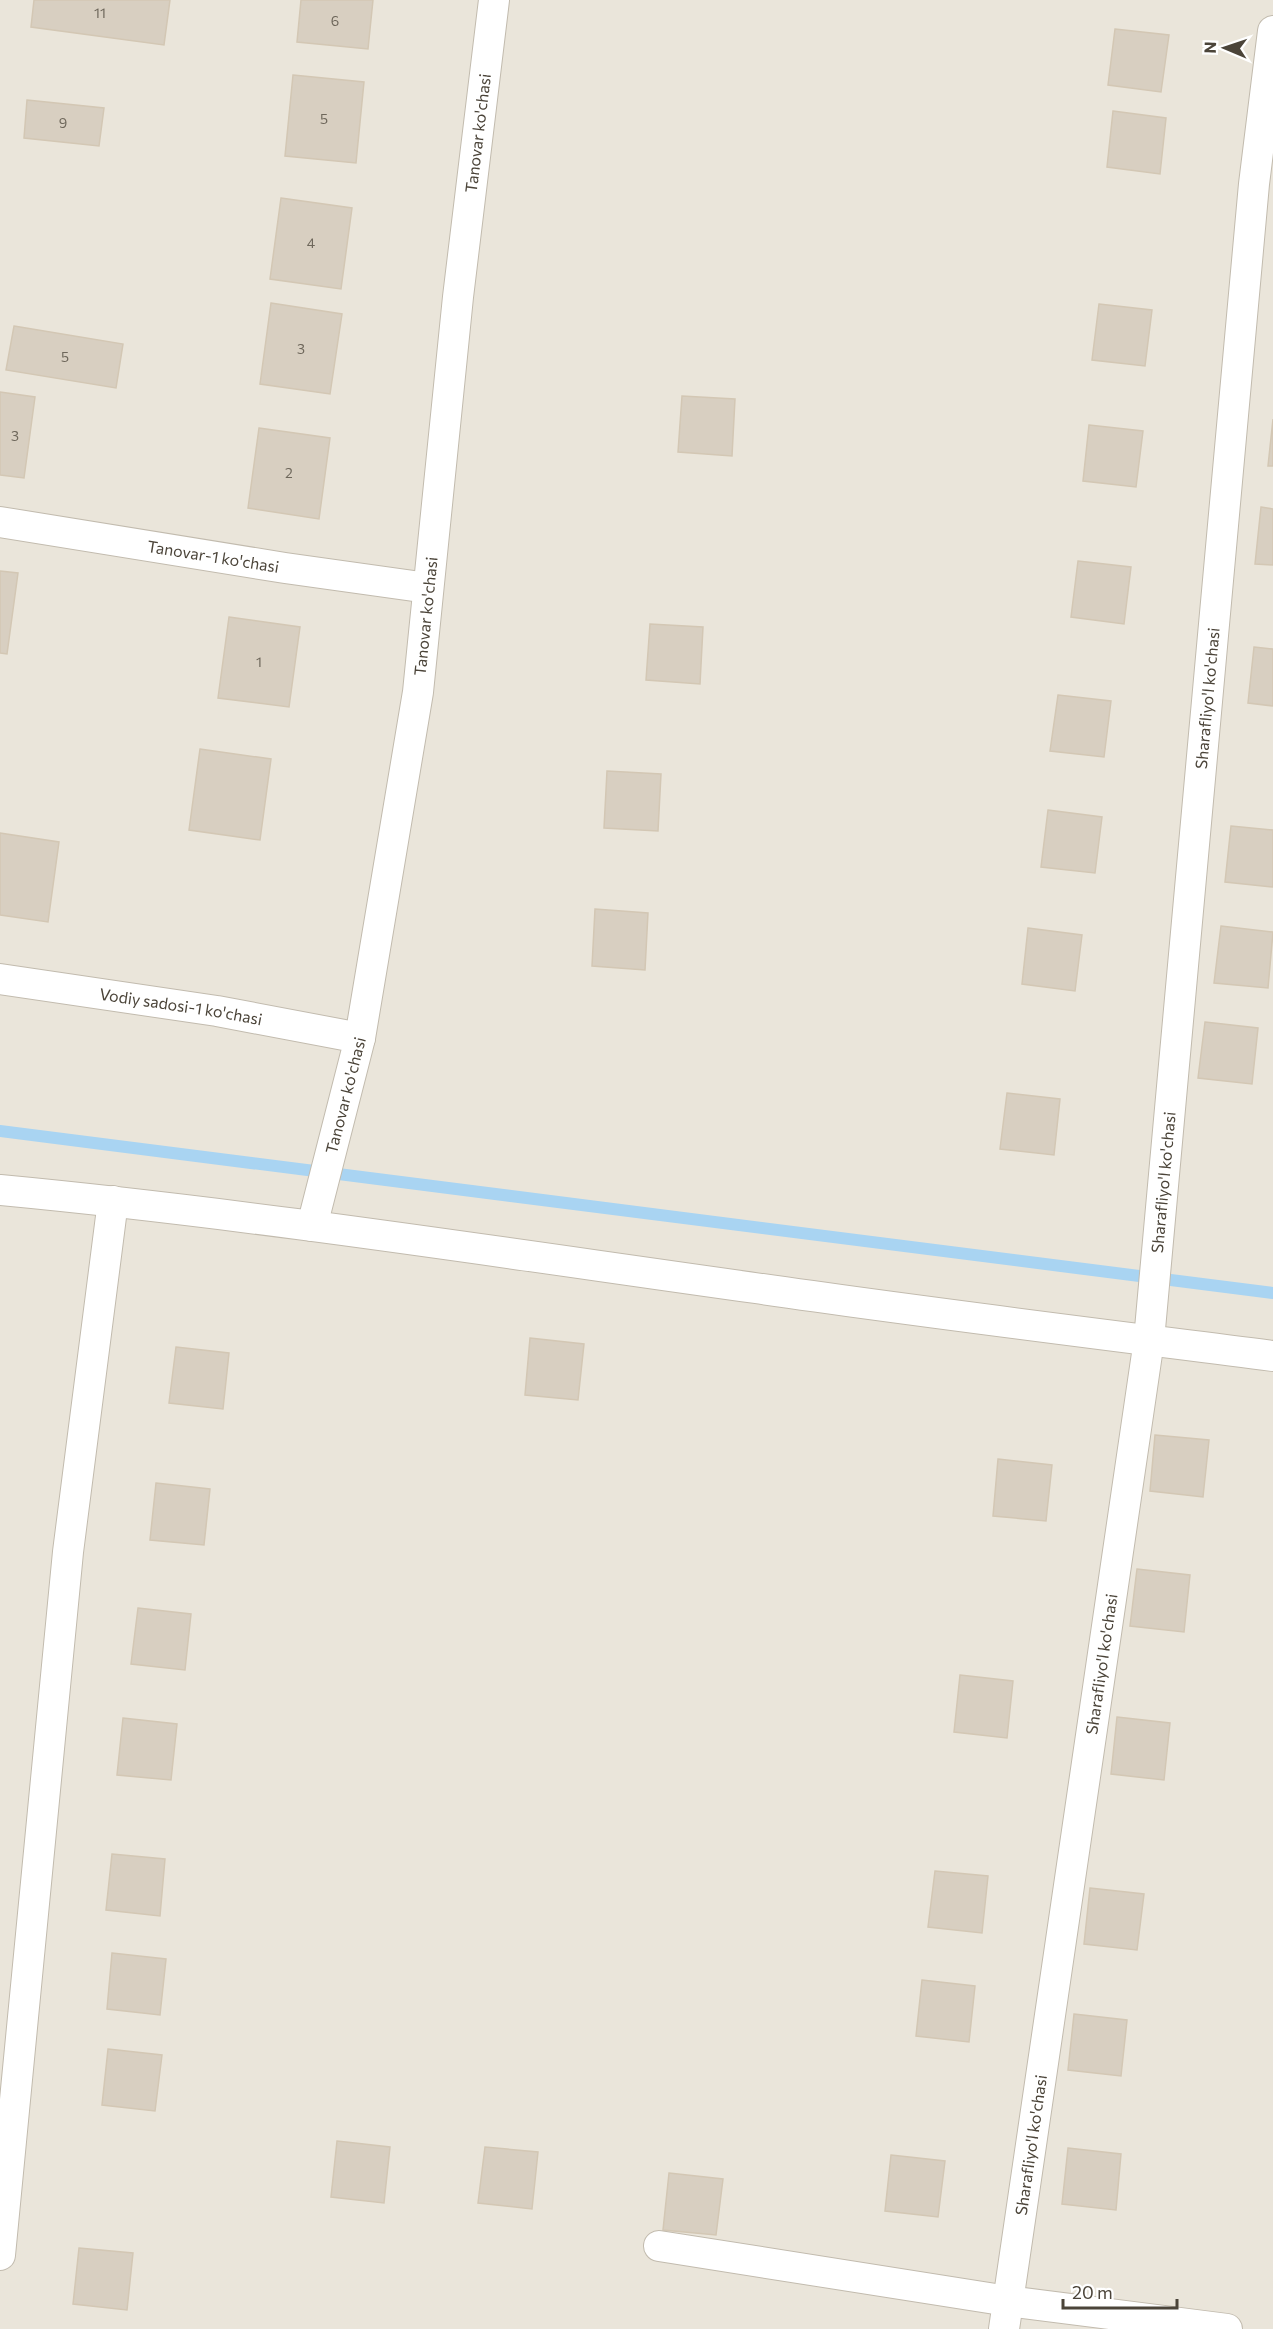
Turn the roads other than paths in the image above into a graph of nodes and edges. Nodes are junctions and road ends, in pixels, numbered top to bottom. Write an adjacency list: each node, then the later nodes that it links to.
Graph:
1 (494, 0): 5 (street, Tanovar ko'chasi)
2 (1273, 31): 3 (street, Sharafliyo'l ko'chasi)
3 (1264, 185): 11 (street, Sharafliyo'l ko'chasi)
4 (0, 522): 5 (street, Tanovar-1 ko'chasi)
5 (428, 588): 7 (street, Tanovar ko'chasi)
6 (0, 979): 7 (street, Vodiy sadosi-1 ko'chasi)
7 (360, 1038): 10 (street, Tanovar ko'chasi)
8 (0, 1190): 9 (street)
9 (113, 1201): 10 (street); 14 (street)
10 (312, 1226): 11 (street)
11 (1149, 1340): 12 (street); 15 (street, Sharafliyo'l ko'chasi)
12 (1273, 1356)
13 (659, 2246): 15 (street)
14 (0, 2255)
15 (1006, 2315): 16 (street)
16 (1227, 2329)

